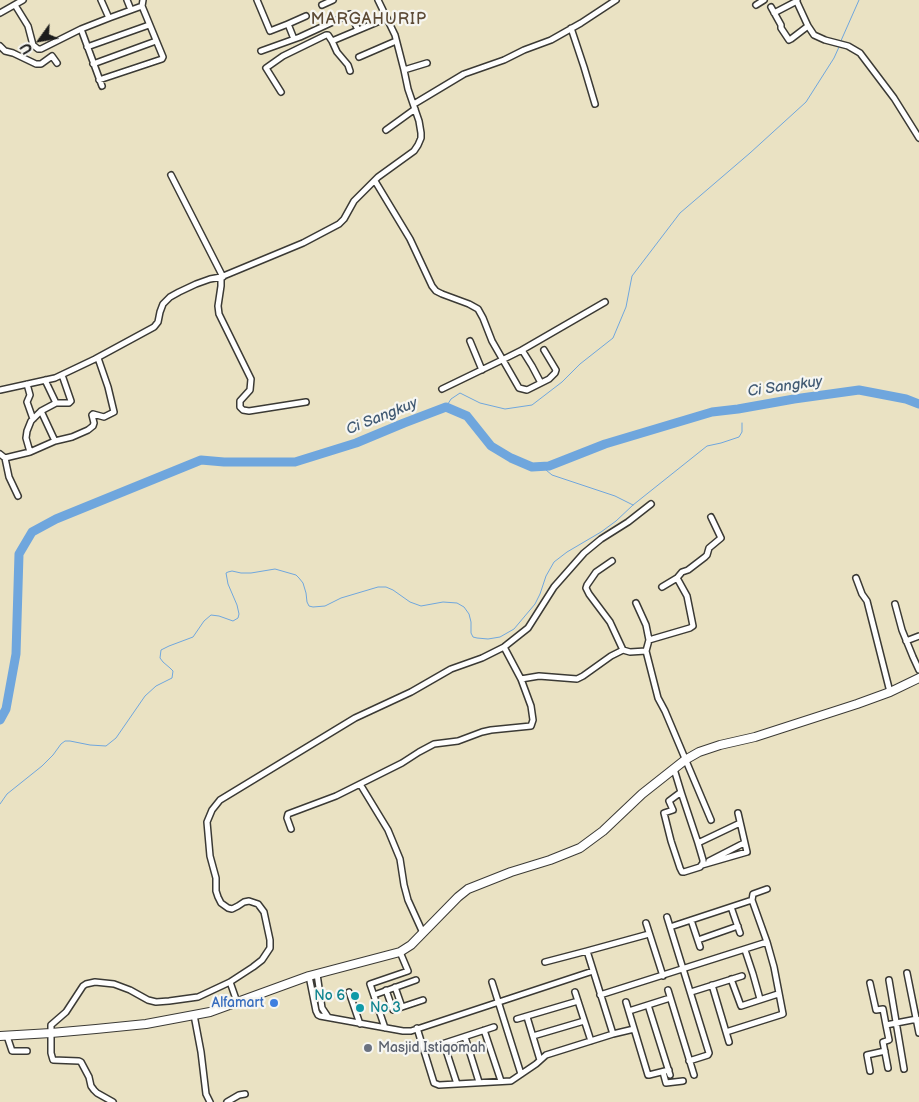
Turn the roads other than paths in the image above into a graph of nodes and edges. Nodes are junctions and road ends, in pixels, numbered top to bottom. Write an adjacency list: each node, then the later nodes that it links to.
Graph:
1 (23, 0): 11 (street)
2 (101, 0): 20 (street)
3 (127, 0): 16 (street)
4 (143, 0): 14 (street)
5 (257, 0): 22 (street)
6 (333, 0): 12 (street)
7 (378, 0): 21 (street)
8 (616, 0): 25 (street)
9 (764, 0): 13 (street)
10 (797, 0): 18 (street); 24 (street)
11 (16, 3): 17 (street); 26 (street)
12 (322, 5)
13 (756, 5)
14 (142, 6): 16 (street); 23 (street)
15 (772, 7): 18 (street)
16 (131, 10): 20 (street)
17 (0, 12)
18 (774, 13): 24 (street)
19 (306, 16): 22 (street)
20 (109, 18): 26 (street)
21 (387, 18): 27 (street); 30 (street)
22 (288, 24): 28 (street)
23 (149, 25): 31 (street); 33 (street)
24 (808, 26): 47 (street)
25 (571, 28): 44 (street); 45 (street)
26 (80, 29): 33 (street)
27 (358, 30): 28 (street); 29 (street)
28 (294, 39): 34 (street)
29 (332, 41): 40 (street); 43 (street)
30 (396, 41): 35 (street); 39 (street)
31 (156, 42): 38 (street); 41 (street)
32 (0, 46): 36 (street)
33 (87, 47): 38 (street)
34 (261, 51)
35 (359, 57)
36 (57, 63)
37 (427, 63): 39 (street)
38 (94, 64): 41 (street)
39 (404, 70): 45 (street)
40 (350, 71)
41 (99, 80): 42 (street)
42 (102, 86)
43 (282, 92)
44 (595, 104)
45 (414, 106): 46 (street); 49 (street)
46 (386, 130)
47 (919, 138)
48 (171, 175): 50 (street)
49 (375, 181): 50 (street); 56 (street)
50 (221, 280): 55 (street); 64 (street)
51 (605, 302): 53 (street)
52 (470, 341): 57 (street)
53 (522, 350): 56 (street); 60 (street)
54 (544, 350): 60 (street)
55 (98, 358): 58 (street); 68 (street)
56 (502, 360): 57 (street); 60 (street)
57 (482, 370): 62 (street)
58 (62, 375): 59 (street); 65 (street)
59 (45, 380): 61 (street); 65 (street)
60 (540, 383)
61 (28, 384): 63 (street); 67 (street)
62 (442, 388)
63 (0, 390)
64 (306, 402)
65 (56, 404): 66 (street)
66 (41, 411): 67 (street); 68 (street)
67 (33, 419): 69 (street)
68 (55, 441): 69 (street)
69 (30, 452): 71 (street)
70 (0, 454): 71 (street)
71 (5, 458): 72 (street)
72 (18, 496)
73 (652, 504): 84 (street)
74 (711, 516): 76 (street)
75 (612, 561): 85 (street)
76 (677, 578): 78 (street); 82 (street)
77 (856, 578): 90 (street)
78 (662, 587)
79 (636, 603): 82 (street)
80 (895, 604): 83 (street)
81 (919, 636): 83 (street)
82 (649, 640): 86 (street)
83 (906, 641): 87 (street)
84 (504, 647): 89 (street); 129 (street)
85 (623, 650): 86 (street); 89 (street)
86 (646, 651): 91 (street)
87 (919, 670)
88 (919, 678): 90 (street)
89 (521, 679): 93 (street)
90 (890, 692): 91 (street)
91 (685, 760): 92 (street); 96 (street)
92 (674, 769): 94 (street); 110 (street)
93 (360, 784): 98 (street); 110 (street)
94 (681, 792): 99 (street); 101 (street)
95 (738, 813): 97 (street)
96 (711, 820)
97 (740, 823): 99 (street); 100 (street)
98 (291, 828)
99 (698, 843): 101 (street)
100 (744, 843): 101 (street); 101 (street)
101 (703, 864)
102 (767, 889): 103 (street)
103 (752, 900): 104 (street); 114 (street)
104 (731, 907): 106 (street); 109 (street)
105 (667, 917): 108 (street)
106 (691, 920): 108 (street); 113 (street)
107 (646, 924): 112 (street)
108 (670, 926): 120 (street)
109 (738, 926): 111 (street); 113 (street)
110 (423, 933): 118 (street)
111 (740, 933)
112 (649, 934): 117 (street); 124 (street)
113 (698, 940): 115 (street)
114 (767, 942): 116 (street); 139 (street)
115 (700, 947)
116 (745, 950): 120 (street); 143 (street)
117 (587, 951): 119 (street); 121 (street)
118 (400, 952): 123 (street); 140 (street)
119 (545, 962)
120 (684, 969): 124 (street); 138 (street)
121 (592, 971): 141 (street); 147 (street)
122 (907, 973): 154 (street)
123 (313, 975): 146 (street); 158 (street)
124 (663, 976): 141 (street)
125 (742, 976): 126 (street)
126 (731, 979): 132 (street); 143 (street)
127 (416, 980): 133 (street)
128 (889, 980): 157 (street)
129 (230, 982): 146 (street); 167 (street)
130 (492, 982): 147 (street)
131 (870, 983): 159 (street)
132 (712, 985): 138 (street); 165 (street)
133 (395, 988): 134 (street); 150 (street)
134 (386, 990): 140 (street); 150 (street)
135 (668, 990): 142 (street)
136 (349, 992): 158 (street)
137 (575, 992): 145 (street)
138 (691, 992): 177 (street)
139 (778, 994): 143 (street); 165 (street)
140 (374, 995): 161 (street)
141 (600, 995): 168 (street)
142 (670, 998): 149 (street); 177 (street)
143 (760, 999)
144 (423, 1000): 150 (street)
145 (578, 1001): 153 (street); 156 (street)
146 (237, 1002): 152 (street)
147 (498, 1002): 162 (street); 182 (street)
148 (626, 1002): 151 (street)
149 (648, 1005): 151 (street); 181 (street)
150 (402, 1007)
151 (629, 1011): 163 (street)
152 (194, 1015): 167 (street); 191 (street)
153 (527, 1016): 155 (street); 170 (street)
154 (918, 1019): 157 (street); 166 (street)
155 (517, 1020)
156 (584, 1021): 170 (street); 172 (street)
157 (896, 1023): 159 (street); 179 (street)
158 (360, 1024): 161 (street)
159 (886, 1025): 175 (street)
160 (494, 1027): 164 (street)
161 (385, 1028): 162 (street)
162 (417, 1028): 187 (street)
163 (634, 1029): 168 (street); 181 (street)
164 (484, 1030): 171 (street); 184 (street)
165 (726, 1032): 173 (street)
166 (919, 1033)
167 (51, 1034): 169 (street); 189 (street)
168 (613, 1034): 172 (street)
169 (4, 1036): 174 (street)
170 (533, 1036): 176 (street)
171 (465, 1037): 186 (street); 187 (street)
172 (591, 1041): 176 (street)
173 (729, 1042)
174 (26, 1051)
175 (885, 1052): 178 (street); 180 (street)
176 (540, 1060): 182 (street)
177 (689, 1061): 183 (street)
178 (888, 1068)
179 (904, 1069)
180 (870, 1071)
181 (668, 1072): 185 (street)
182 (521, 1074): 184 (street)
183 (694, 1075)
184 (501, 1081): 186 (street)
185 (683, 1081)
186 (479, 1082): 187 (street)
187 (457, 1084)
188 (245, 1094): 192 (street)
189 (103, 1099): 190 (street)
190 (113, 1102)
191 (210, 1102)
192 (227, 1102)

